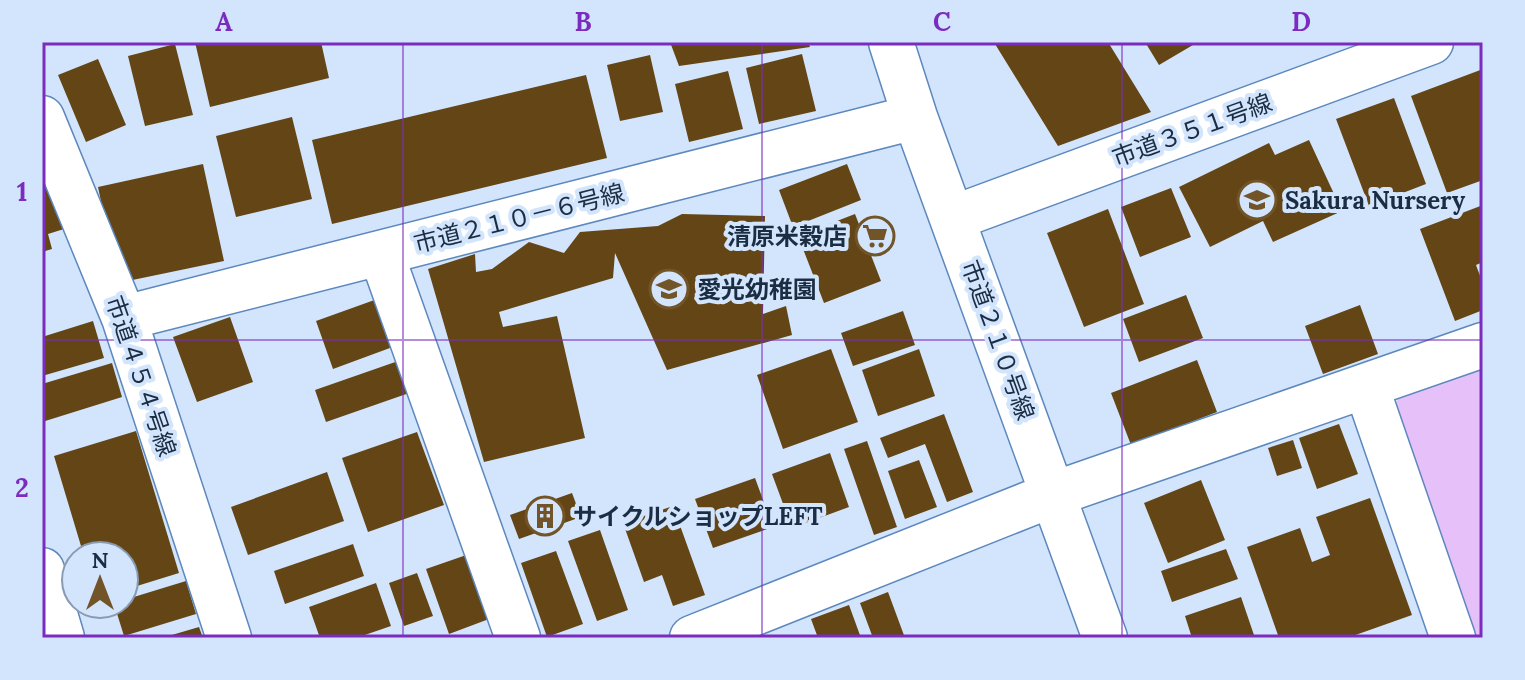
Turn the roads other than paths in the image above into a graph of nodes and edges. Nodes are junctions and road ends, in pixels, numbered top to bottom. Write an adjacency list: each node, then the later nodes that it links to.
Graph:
1 (891, 42): 3 (street, 市道２１０号線)
2 (1431, 42): 5 (street, 市道３５１号線)
3 (915, 117): 5 (street, 市道２１０号線); 6 (street, 市道２１０－６号線)
4 (42, 118): 7 (street, 市道４５４号線)
5 (953, 218): 10 (street, 市道２１０号線)
6 (381, 253): 7 (street, 市道２１０－６号線); 15 (street)
7 (124, 318): 14 (street, 市道４５４号線)
8 (1483, 345): 9 (street)
9 (1366, 386): 10 (street); 18 (street)
10 (1054, 494): 12 (street); 17 (street, 市道２１０号線)
11 (42, 570): 13 (street)
12 (784, 622): 16 (street)
13 (62, 638)
14 (229, 638)
15 (518, 638)
16 (692, 638)
17 (1105, 638)
18 (1453, 638)

